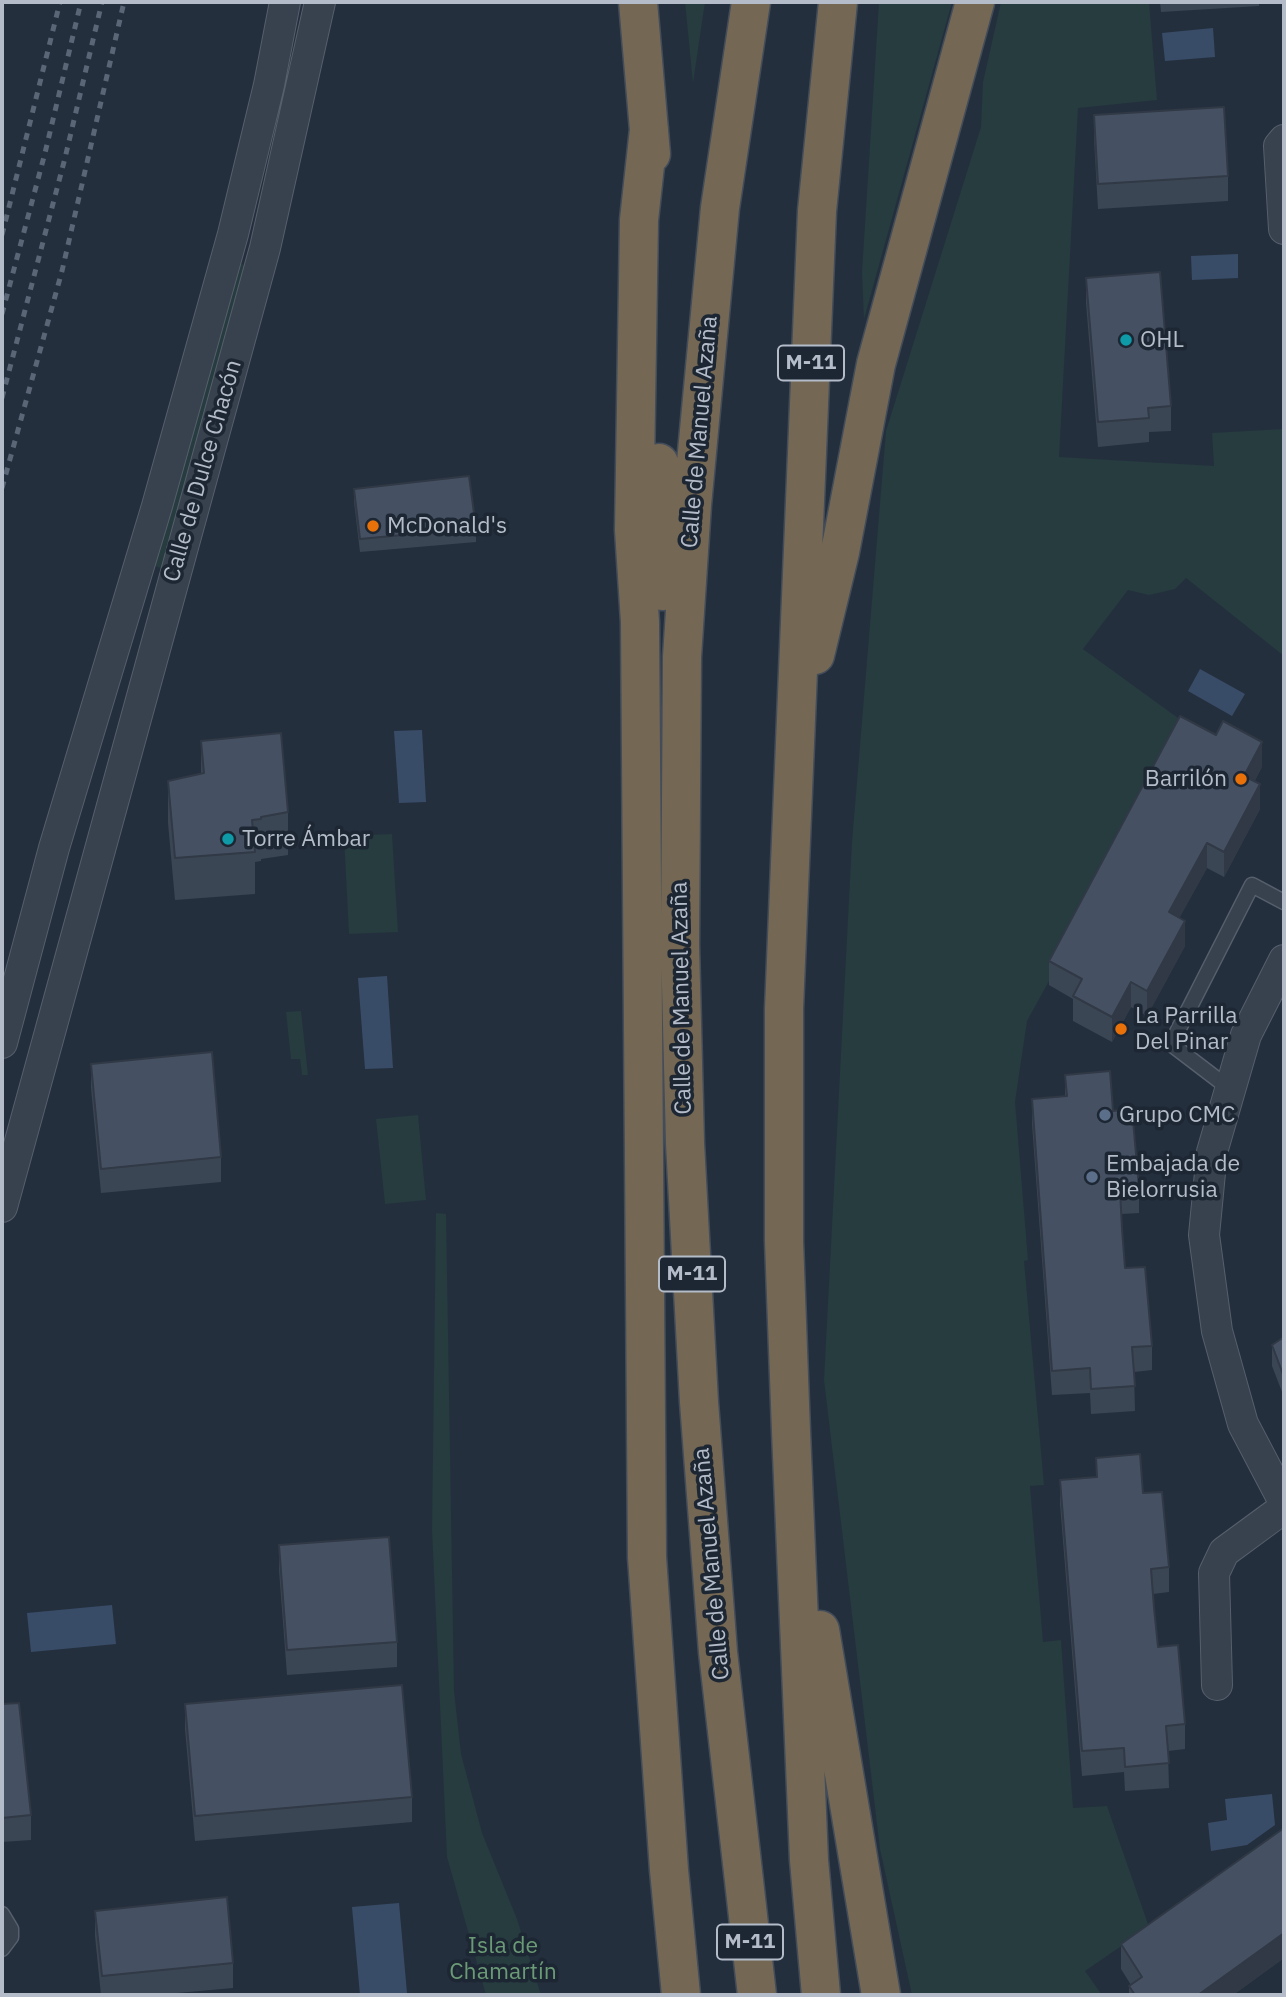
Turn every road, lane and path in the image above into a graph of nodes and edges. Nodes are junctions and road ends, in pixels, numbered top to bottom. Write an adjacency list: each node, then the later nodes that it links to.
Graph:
1 (285, 2): 13 (street, Calle de Dulce Chacón)
2 (320, 2): 14 (street, Calle de Dulce Chacón)
3 (638, 2): 7 (highway)
4 (751, 2): 10 (highway, Calle de Manuel Azaña / M-11)
5 (838, 2): 11 (highway, M-11)
6 (975, 2): 11 (highway)
7 (649, 129): 10 (highway); 23 (highway)
8 (1284, 140): 9 (street)
9 (1284, 229)
10 (682, 657): 18 (highway, Calle de Manuel Azaña / M-11)
11 (795, 725): 20 (highway, M-11)
12 (1284, 902): 17 (lane)
13 (33, 926): 14 (street); 16 (street, Calle de Dulce Chacón)
14 (74, 937): 19 (street, Calle de Dulce Chacón)
15 (1284, 960): 17 (street)
16 (2, 1042)
17 (1230, 1089): 21 (street)
18 (685, 1143): 23 (highway); 28 (highway, Calle de Manuel Azaña / M-11)
19 (2, 1207)
20 (791, 1431): 29 (highway, M-11); 30 (highway)
21 (1284, 1502)
22 (1284, 1508): 24 (street)
23 (657, 1675): 27 (highway)
24 (1217, 1685)
25 (2, 1914): 26 (lane)
26 (2, 1949)
27 (681, 1995)
28 (757, 1995)
29 (821, 1995)
30 (880, 1995)

